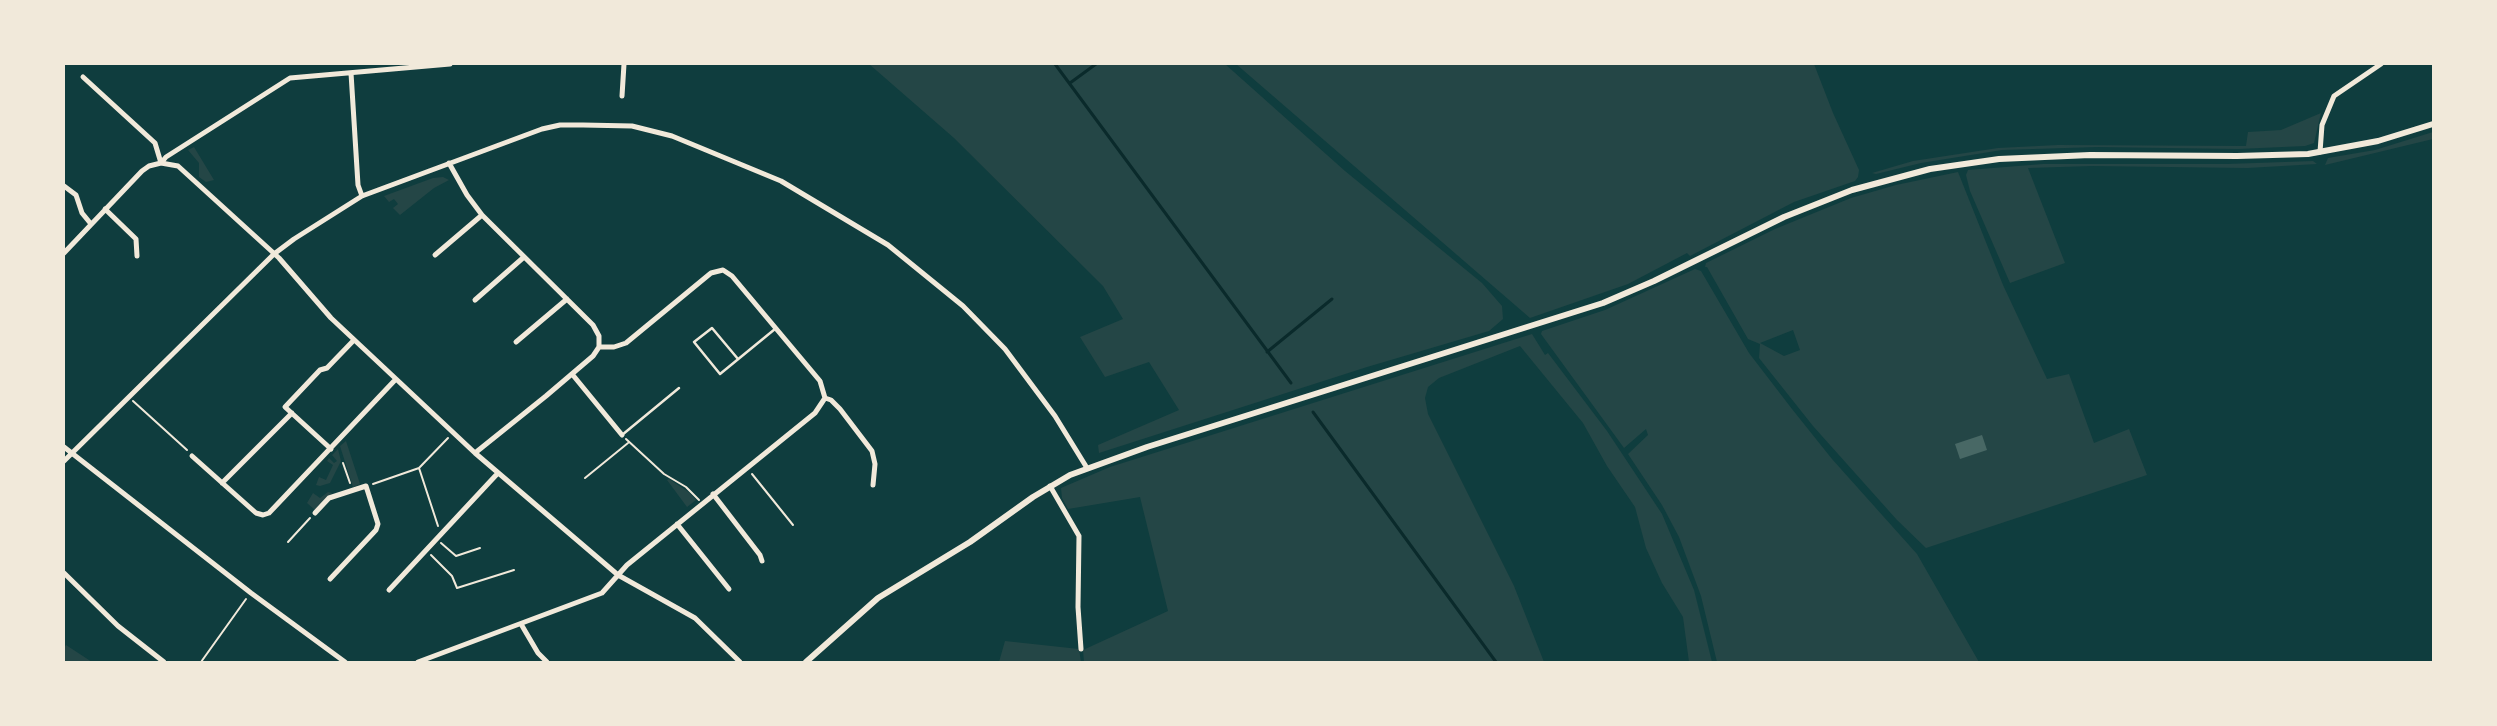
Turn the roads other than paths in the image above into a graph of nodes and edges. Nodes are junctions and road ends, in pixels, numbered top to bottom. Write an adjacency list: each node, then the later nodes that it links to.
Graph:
1 (450, 64): 4 (street)
2 (624, 64): 6 (street)
3 (2380, 64): 8 (street)
4 (351, 73): 9 (street); 12 (street)
5 (83, 77): 9 (street)
6 (622, 96)
7 (2433, 124): 8 (street)
8 (2320, 152): 40 (street)
9 (161, 163): 13 (street); 17 (street)
10 (449, 163): 12 (street); 14 (street); 40 (street)
11 (64, 186): 15 (street)
12 (362, 196): 17 (street)
13 (106, 209): 15 (street); 19 (street)
14 (482, 215): 18 (street); 20 (street)
15 (91, 224): 16 (street)
16 (64, 253)
17 (274, 254): 24 (street); 36 (street)
18 (435, 255)
19 (137, 256)
20 (524, 257): 21 (street); 22 (street)
21 (567, 298): 25 (street); 26 (street)
22 (475, 300)
23 (776, 328): 26 (street); 27 (lane); 31 (street)
24 (354, 340): 29 (street); 32 (street)
25 (516, 342)
26 (599, 347): 28 (street)
27 (738, 359): 27 (lane)
28 (572, 374): 33 (street); 37 (street)
29 (396, 379): 35 (street); 37 (street)
30 (679, 388): 33 (lane)
31 (824, 401): 43 (street); 45 (street)
32 (292, 413): 35 (street); 42 (street)
33 (622, 435)
34 (64, 447): 36 (street)
35 (331, 449): 42 (street)
36 (73, 453): 39 (street); 57 (street)
37 (475, 454): 41 (street)
38 (192, 456): 42 (street)
39 (64, 461)
40 (1087, 468): 44 (street)
41 (498, 473): 50 (street); 53 (street)
42 (222, 482)
43 (873, 485)
44 (1050, 486): 55 (street); 61 (street)
45 (713, 494): 47 (street); 48 (street)
46 (315, 512): 51 (street)
47 (677, 524): 50 (street); 52 (street)
48 (762, 561)
49 (64, 573): 56 (street)
50 (618, 576): 54 (street); 60 (street)
51 (330, 579)
52 (729, 589)
53 (388, 590)
54 (521, 624): 58 (street); 59 (street)
55 (1081, 649)
56 (164, 662)
57 (345, 662)
58 (418, 662)
59 (547, 662)
60 (740, 662)
61 (806, 662)

